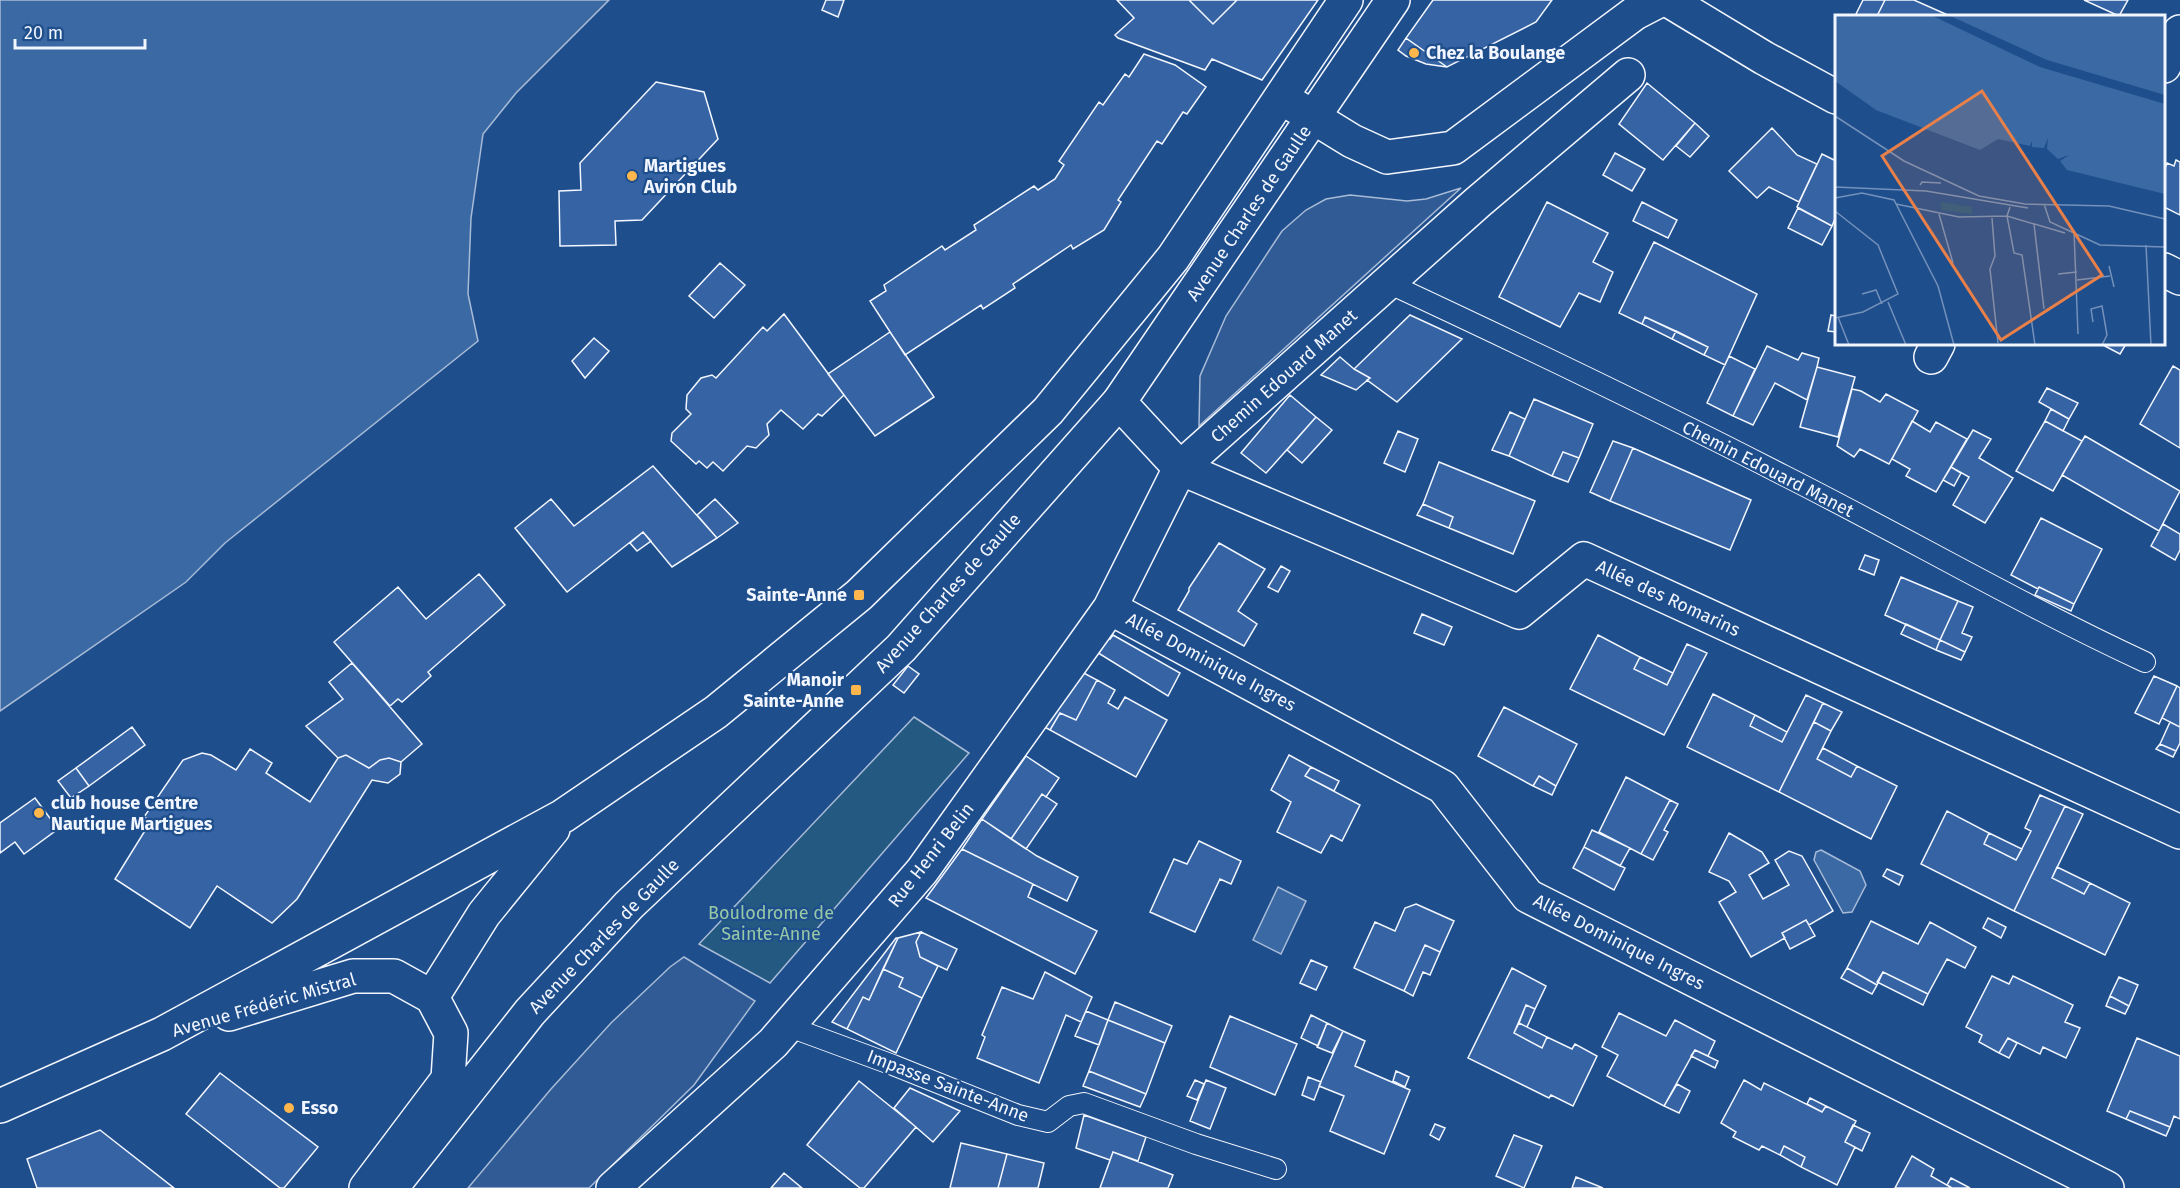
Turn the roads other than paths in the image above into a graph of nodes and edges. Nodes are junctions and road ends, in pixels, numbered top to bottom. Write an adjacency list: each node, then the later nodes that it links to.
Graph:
1 (1346, 0): 8 (street)
2 (1393, 0): 10 (street, Avenue Charles de Gaulle)
3 (1660, 0): 10 (street)
4 (1668, 0): 9 (street)
5 (2180, 32): 6 (street)
6 (2165, 62)
7 (1628, 75): 13 (street, Chemin Edouard Manet)
8 (1281, 96): 10 (street); 18 (street)
9 (1835, 96)
10 (1313, 119): 14 (street, Avenue Charles de Gaulle)
11 (2165, 271): 12 (street)
12 (2180, 279)
13 (1388, 283): 15 (street, Chemin Edouard Manet); 17 (lane, Chemin Edouard Manet)
14 (1119, 402): 15 (street, Allée des Romarins); 27 (street, Avenue Charles de Gaulle)
15 (1180, 468): 16 (street, Rue Henri Belin); 19 (street, Allée des Romarins)
16 (1110, 608): 21 (street, Rue Henri Belin); 29 (street, Allée Dominique Ingres)
17 (2145, 662)
18 (563, 816): 20 (street); 22 (street, Avenue Frédéric Mistral)
19 (2180, 832)
20 (432, 997): 22 (street, Avenue Frédéric Mistral); 25 (street); 26 (street)
21 (787, 1026): 24 (lane, Impasse Sainte-Anne); 28 (street, Rue Henri Belin)
22 (162, 1034): 23 (street, Avenue Frédéric Mistral)
23 (0, 1106)
24 (1276, 1168)
25 (343, 1188)
26 (366, 1188)
27 (391, 1188)
28 (613, 1188)
29 (2107, 1188)

